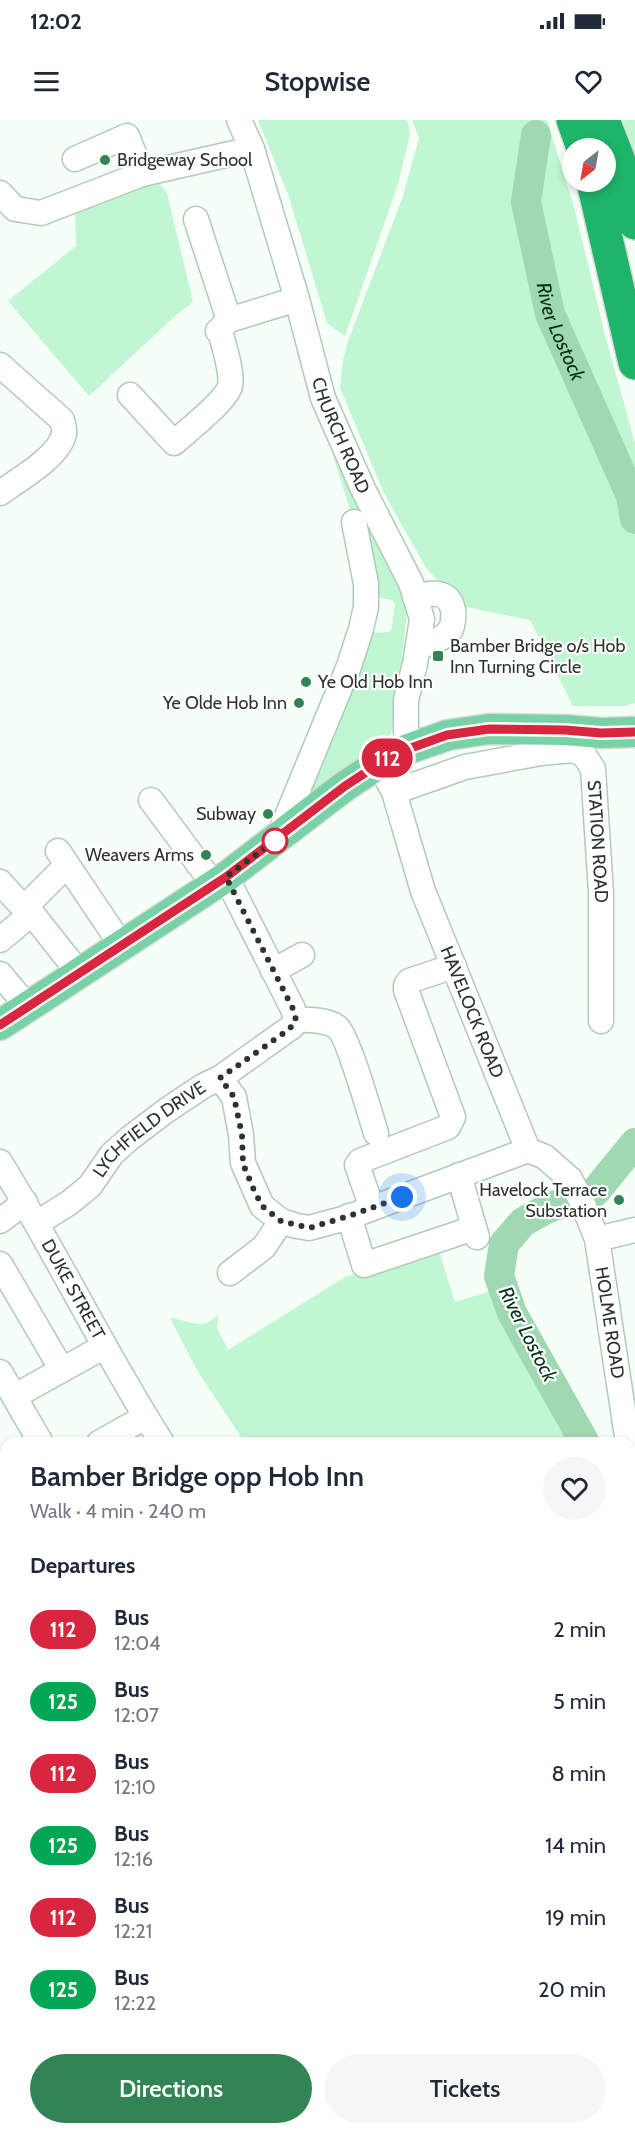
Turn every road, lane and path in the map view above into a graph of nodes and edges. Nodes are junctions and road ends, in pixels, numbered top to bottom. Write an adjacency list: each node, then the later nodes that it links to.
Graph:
1 (239, 120): 5 (street, CHURCH ROAD)
2 (573, 120): 4 (highway)
3 (603, 120): 11 (highway)
4 (579, 138)
5 (252, 149): 7 (street); 12 (street, CHURCH ROAD)
6 (75, 159): 7 (street)
7 (142, 174): 9 (street)
8 (595, 192): 14 (highway)
9 (0, 193)
10 (196, 219): 13 (street)
11 (635, 223)
12 (297, 299): 13 (street); 19 (street, CHURCH ROAD)
13 (219, 330): 16 (street)
14 (635, 363)
15 (0, 365): 17 (street)
16 (130, 395)
17 (0, 493)
18 (354, 522): 26 (street, CHURCH ROAD)
19 (415, 597): 20 (street, CHURCH ROAD); 20 (street)
20 (418, 647): 22 (street, CHURCH ROAD)
21 (635, 732): 22 (main road)
22 (411, 747): 23 (main road)
23 (378, 763): 24 (street, HAVELOCK ROAD); 26 (main road)
24 (393, 792): 33 (street, HAVELOCK ROAD); 39 (street, STATION ROAD)
25 (151, 800): 27 (street)
26 (278, 838): 27 (main road)
27 (220, 881): 31 (main road); 34 (street)
28 (0, 882): 29 (street)
29 (29, 909): 30 (street); 31 (street); 35 (street)
30 (0, 940)
31 (122, 946): 35 (main road)
32 (302, 956): 34 (street)
33 (454, 966): 43 (street, HAVELOCK ROAD); 47 (street)
34 (273, 971): 38 (street)
35 (79, 973): 37 (main road)
36 (0, 974): 37 (street)
37 (27, 1006): 40 (main road)
38 (296, 1020): 41 (street, LYCHFIELD DRIVE); 42 (street)
39 (601, 1022)
40 (0, 1024)
41 (220, 1078): 50 (street); 51 (street, LYCHFIELD DRIVE)
42 (376, 1132)
43 (528, 1150): 45 (street); 53 (street)
44 (0, 1162): 46 (street, DUKE STREET)
45 (459, 1175): 47 (street); 48 (street)
46 (25, 1202): 49 (street); 51 (street, DUKE STREET)
47 (372, 1208): 48 (street)
48 (349, 1216): 50 (street)
49 (0, 1221)
50 (281, 1221): 55 (street)
51 (37, 1223): 56 (street, DUKE STREET)
52 (635, 1230): 53 (street)
53 (597, 1239): 64 (street, HOLME ROAD)
54 (0, 1264): 57 (street)
55 (230, 1273)
56 (105, 1346): 57 (street); 60 (street, DUKE STREET)
57 (62, 1370): 59 (street)
58 (0, 1372): 59 (street)
59 (15, 1396): 61 (street)
60 (145, 1417): 62 (street); 63 (street, DUKE STREET)
61 (38, 1437)
62 (110, 1437)
63 (158, 1437)
64 (627, 1437)

